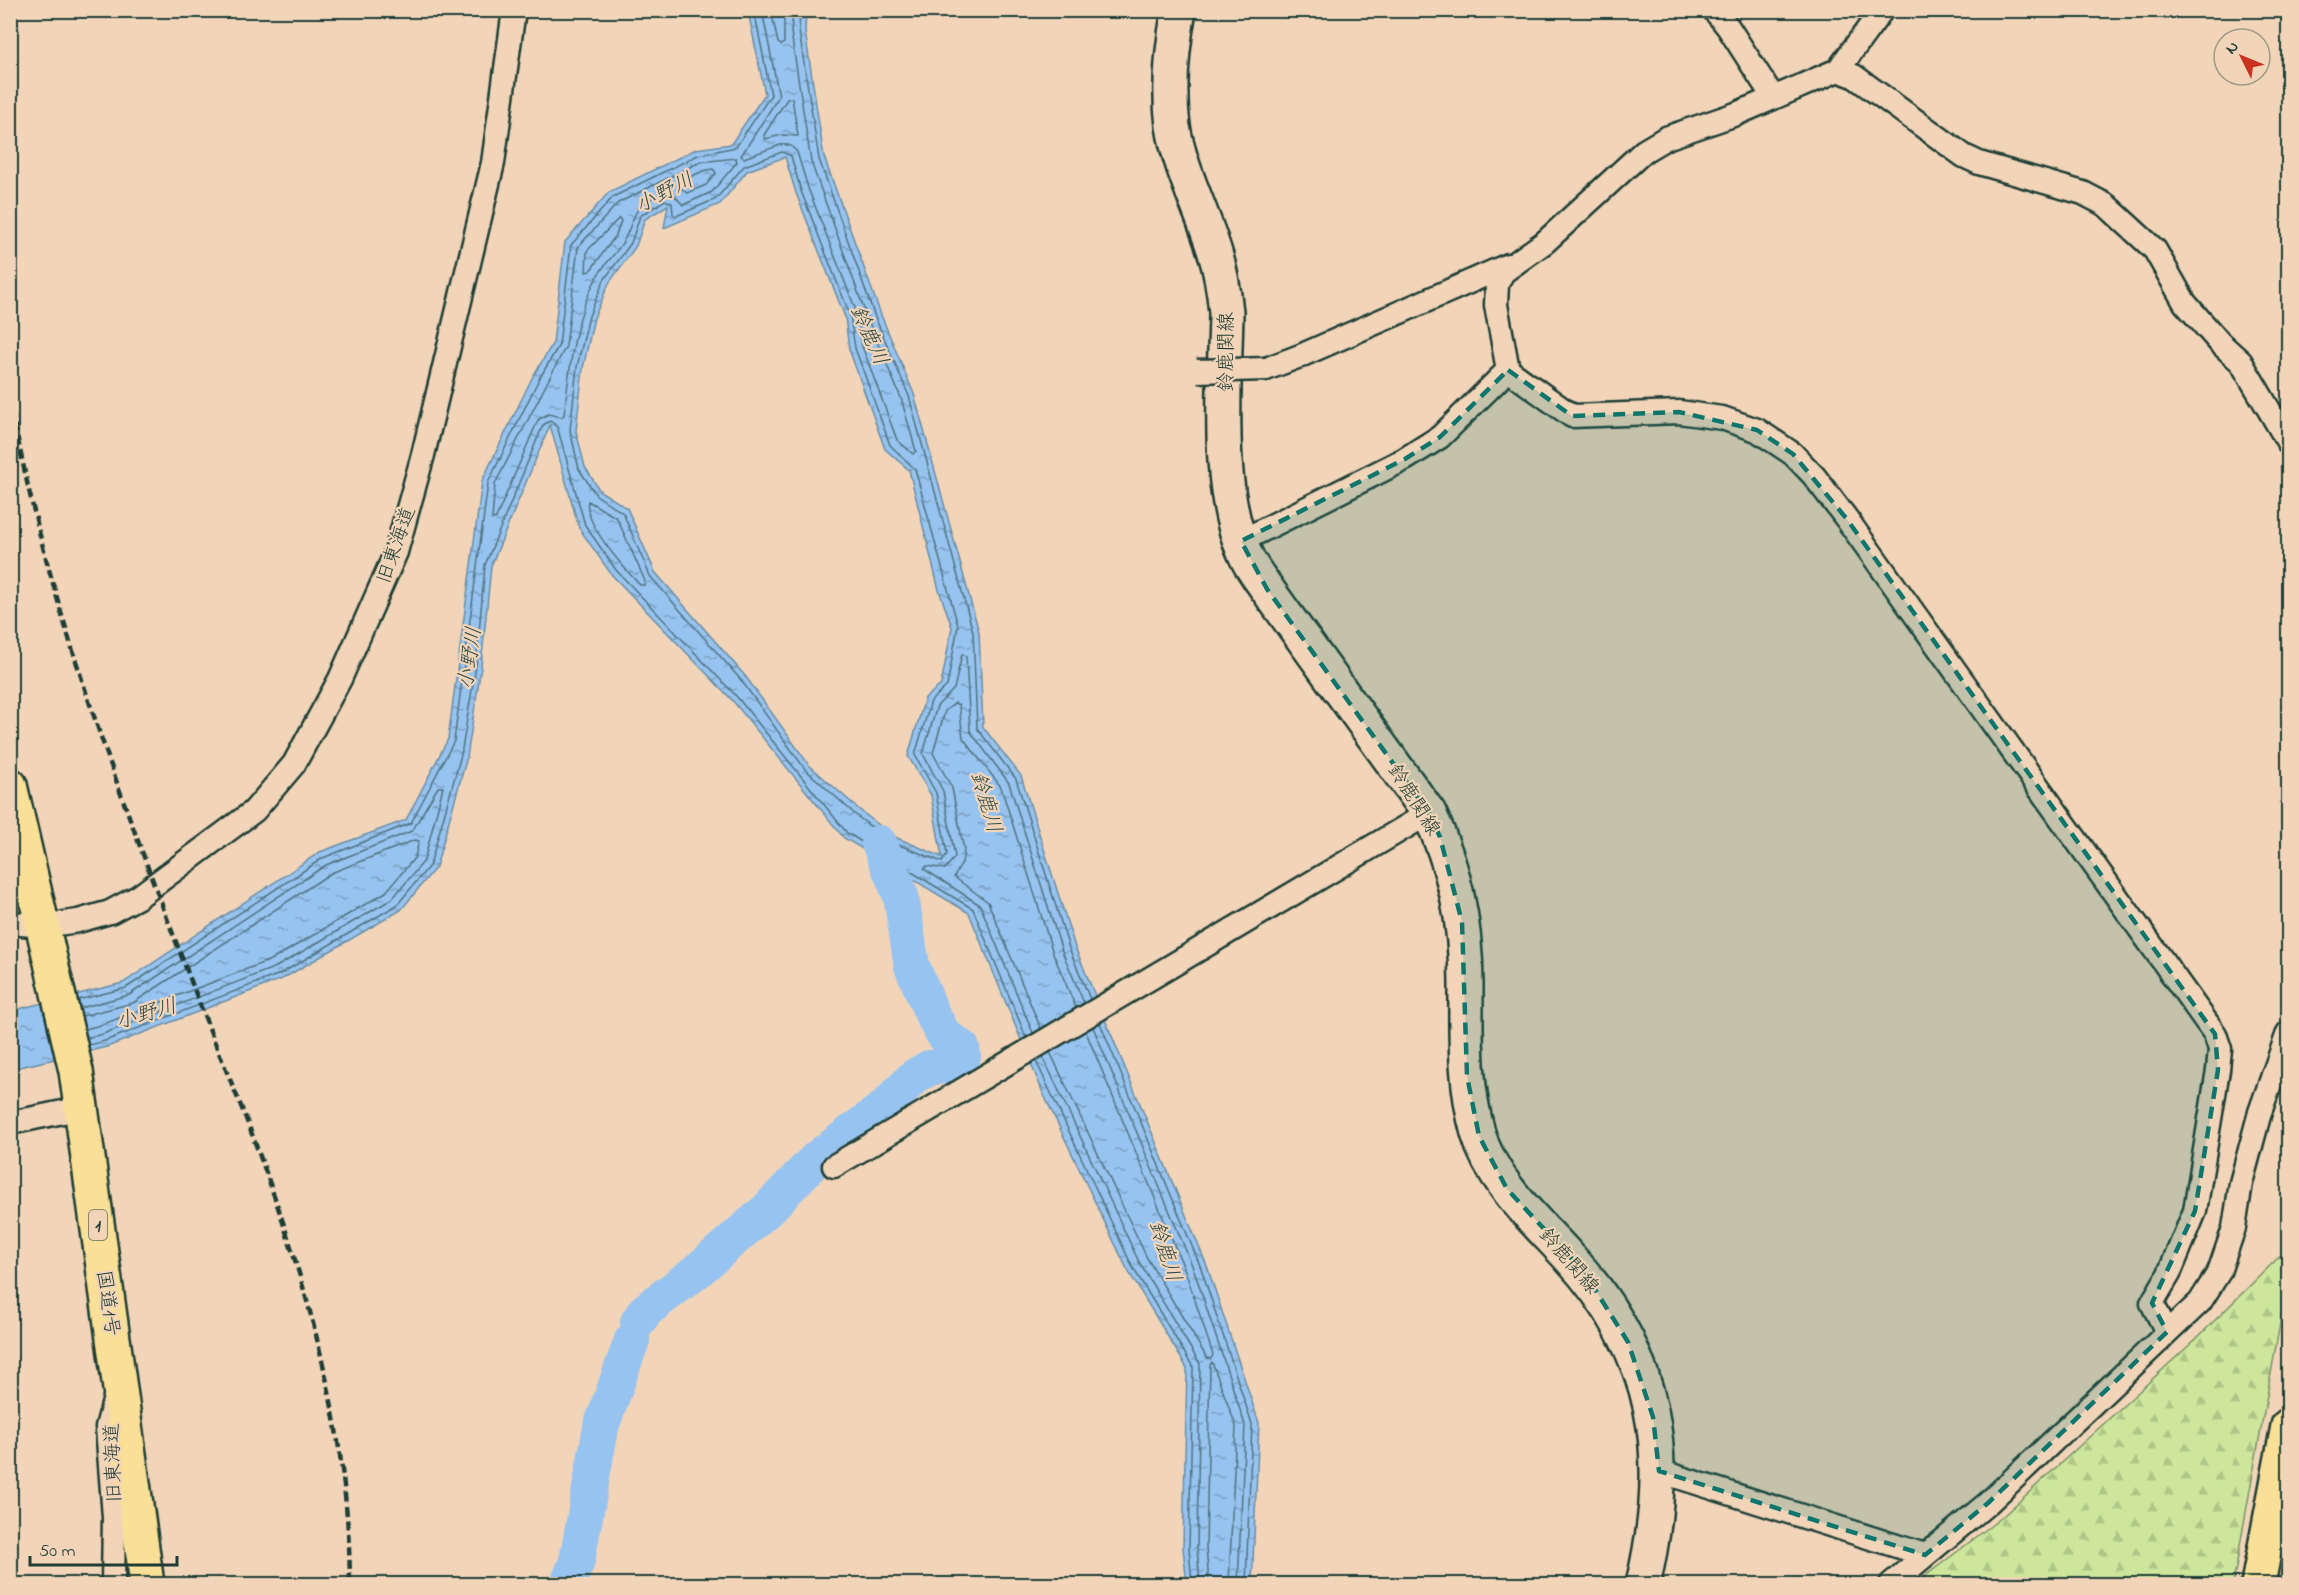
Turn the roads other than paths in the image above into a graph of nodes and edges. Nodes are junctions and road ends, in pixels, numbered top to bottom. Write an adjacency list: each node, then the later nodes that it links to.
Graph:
1 (514, 10): 15 (street, 旧東海道)
2 (1179, 10): 11 (main road, 鈴鹿関線)
3 (1714, 10): 6 (street)
4 (1882, 10): 5 (street)
5 (1838, 70): 6 (street); 10 (street)
6 (1773, 97): 7 (street)
7 (1516, 264): 8 (street); 9 (street, bridge)
8 (1508, 370): 11 (street); 20 (street)
9 (1197, 371)
10 (2289, 442)
11 (1241, 541): 13 (main road, 鈴鹿関線)
12 (10, 785): 15 (highway, 国道1号 / 1)
13 (1429, 813): 19 (street); 24 (main road, 鈴鹿関線)
14 (10, 923): 15 (street, 旧東海道)
15 (46, 939): 17 (highway, 国道1号 / 1)
16 (2289, 1033): 20 (street)
17 (82, 1108): 18 (street); 21 (highway, 国道1号 / 1)
18 (10, 1123)
19 (834, 1166)
20 (2168, 1332): 25 (street)
21 (120, 1378): 26 (street, 旧東海道); 27 (highway, 国道1号 / 1)
22 (2289, 1425): 30 (highway)
23 (2289, 1450): 31 (highway)
24 (1659, 1471): 25 (street); 28 (main road, 鈴鹿関線)
25 (1925, 1555): 29 (street)
26 (113, 1584)
27 (147, 1584)
28 (1643, 1584)
29 (1891, 1584)
30 (2258, 1584)
31 (2267, 1584)

